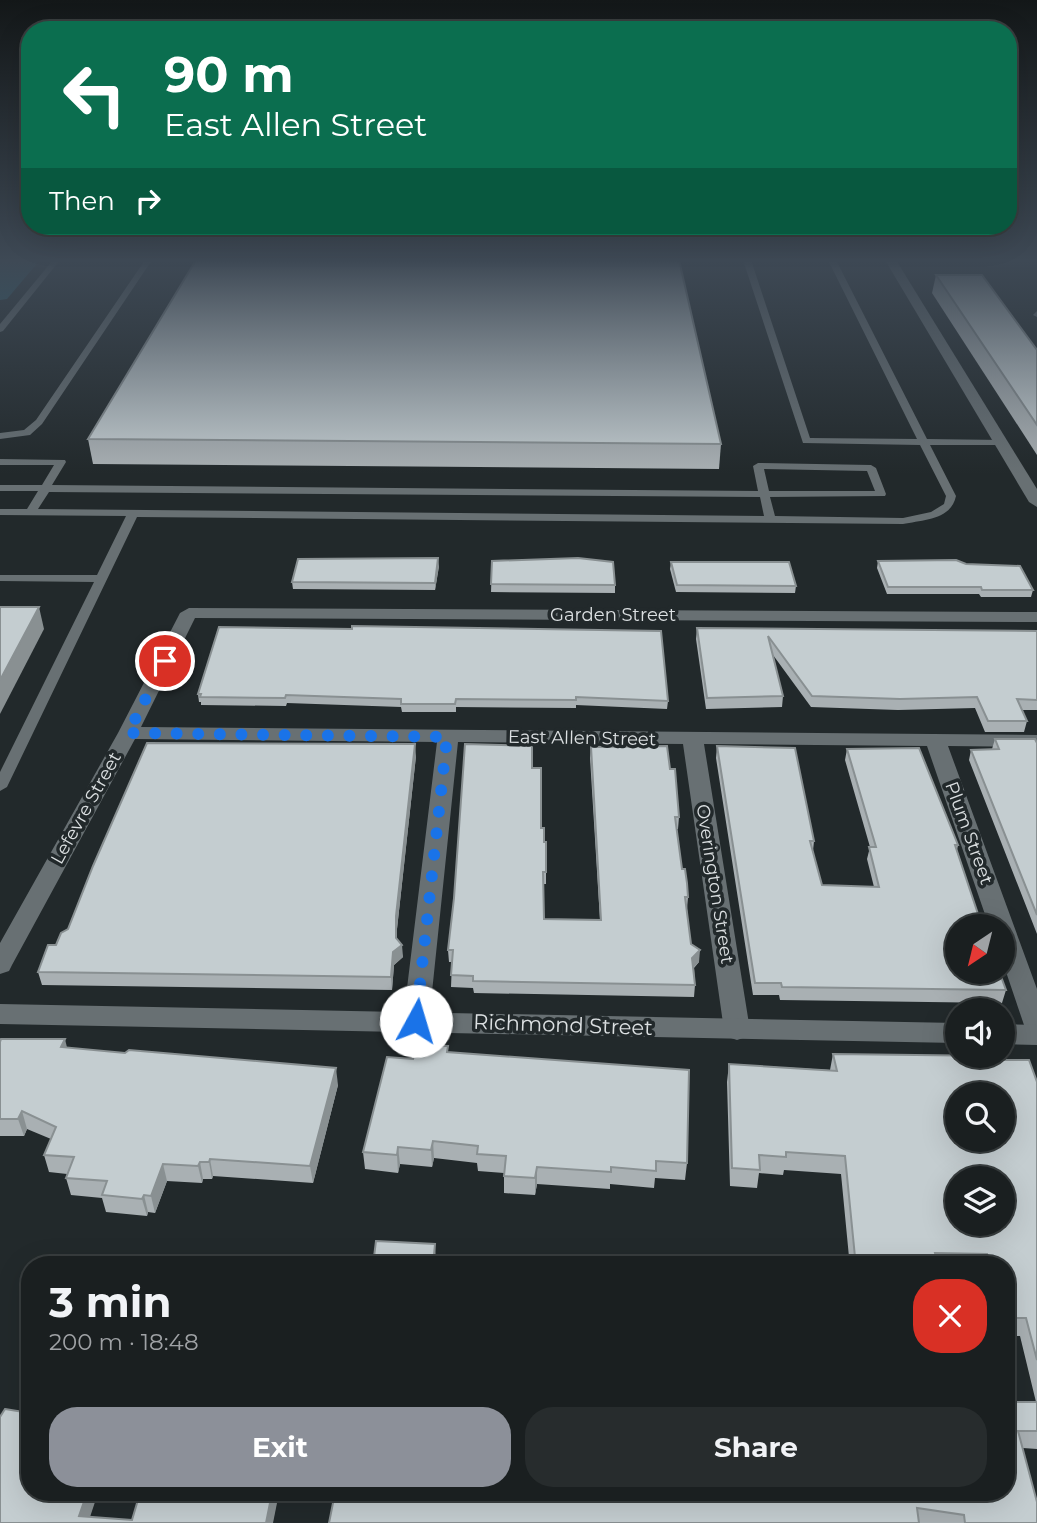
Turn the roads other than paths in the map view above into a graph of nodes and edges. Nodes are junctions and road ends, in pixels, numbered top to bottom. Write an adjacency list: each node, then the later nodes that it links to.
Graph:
1 (101, 331): 5 (lane)
2 (770, 331): 6 (lane)
3 (868, 331): 6 (lane)
4 (933, 331): 7 (street)
5 (0, 436)
6 (923, 442): 7 (lane); 18 (lane)
7 (1000, 442): 13 (street)
8 (0, 462): 10 (lane)
9 (0, 488): 10 (lane)
10 (46, 488): 11 (lane); 15 (lane)
11 (404, 491): 12 (lane); 17 (lane)
12 (764, 494): 12 (lane); 18 (lane)
13 (1037, 502)
14 (0, 512): 15 (lane)
15 (30, 512): 16 (lane)
16 (133, 514): 17 (lane); 20 (lane)
17 (398, 517): 18 (lane)
18 (770, 520)
19 (0, 578): 20 (lane)
20 (102, 579): 28 (lane)
21 (189, 613): 22 (street, Garden Street); 23 (street, Lefevre Street)
22 (1037, 617)
23 (128, 733): 24 (street, East Allen Street); 31 (street, Lefevre Street)
24 (447, 737): 25 (street, East Allen Street); 33 (street)
25 (693, 739): 26 (street, East Allen Street); 35 (street, Overington Street)
26 (936, 741): 27 (street, East Allen Street); 29 (street, Plum Street)
27 (1037, 741)
28 (0, 787)
29 (997, 914)
30 (1015, 964): 34 (street, Plum Street)
31 (0, 965)
32 (0, 1014): 33 (street, Richmond Street)
33 (416, 1021): 35 (street, Richmond Street)
34 (1037, 1025)
35 (737, 1030): 36 (street, Richmond Street)
36 (945, 1033)
37 (1015, 1034): 38 (street)
38 (1037, 1035)

